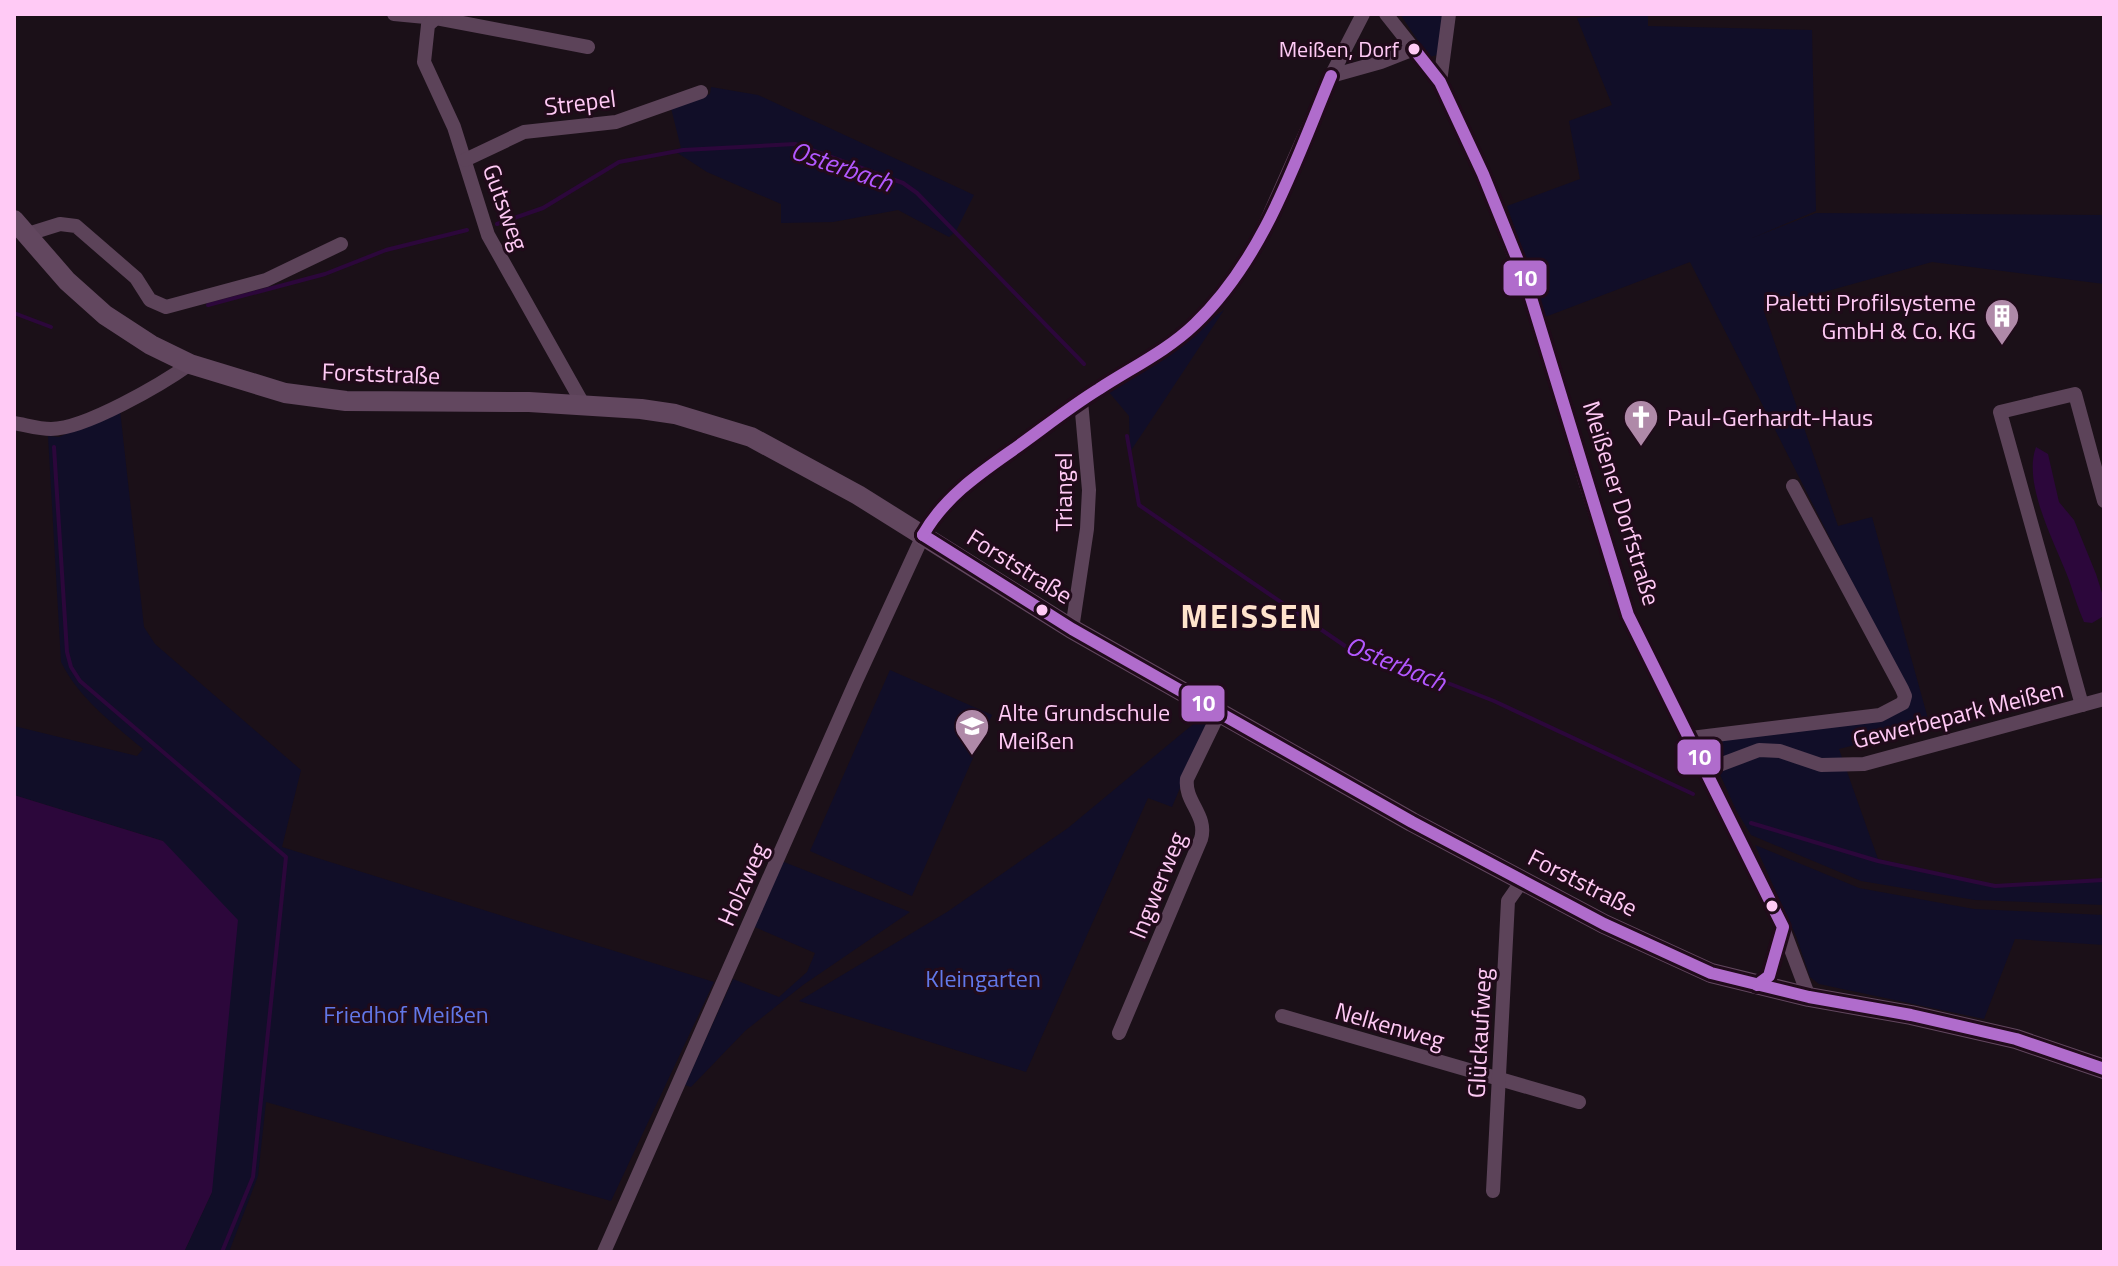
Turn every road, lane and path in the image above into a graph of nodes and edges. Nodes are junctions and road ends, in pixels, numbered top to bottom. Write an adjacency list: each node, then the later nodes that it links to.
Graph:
1 (394, 14): 5 (street)
2 (1363, 14): 8 (street, Holzweg)
3 (1386, 14): 7 (street, Meißener Dorfstraße)
4 (1449, 14): 9 (street)
5 (436, 18): 6 (street); 11 (street, Gutsweg)
6 (588, 47)
7 (1414, 49): 8 (street); 9 (street, Meißener Dorfstraße)
8 (1331, 76): 15 (street, Holzweg)
9 (1440, 82): 25 (street, Meißener Dorfstraße)
10 (701, 92): 11 (street, Strepel)
11 (465, 160): 16 (street, Gutsweg)
12 (21, 227): 13 (street); 14 (street, Forststraße)
13 (341, 244)
14 (190, 364): 16 (street, Forststraße); 17 (street)
15 (1081, 401): 20 (street, Holzweg); 21 (street, Triangel)
16 (583, 404): 20 (street, Forststraße)
17 (14, 423)
18 (1793, 486): 25 (street)
19 (2104, 501): 23 (street, Gewerbepark Meißen)
20 (923, 535): 21 (street, Forststraße); 37 (street, Holzweg)
21 (1072, 629): 24 (street, Forststraße)
22 (2104, 699): 23 (street, Gewerbepark Meißen)
23 (2082, 705): 26 (street, Gewerbepark Meißen)
24 (1220, 711): 27 (street, Forststraße); 32 (street, Ingwerweg)
25 (1691, 738): 26 (street, Meißener Dorfstraße)
26 (1706, 770): 28 (street, Meißener Dorfstraße)
27 (1522, 881): 29 (street, Forststraße); 34 (street, Glückaufweg)
28 (1783, 927): 29 (street); 30 (street, Meißener Dorfstraße)
29 (1757, 985): 30 (street, Forststraße)
30 (1809, 997): 33 (street)
31 (1282, 1016): 34 (street, Nelkenweg)
32 (1119, 1033)
33 (2104, 1069)
34 (1498, 1079): 35 (street, Nelkenweg); 36 (street, Glückaufweg)
35 (1579, 1102)
36 (1493, 1191)
37 (604, 1252)

